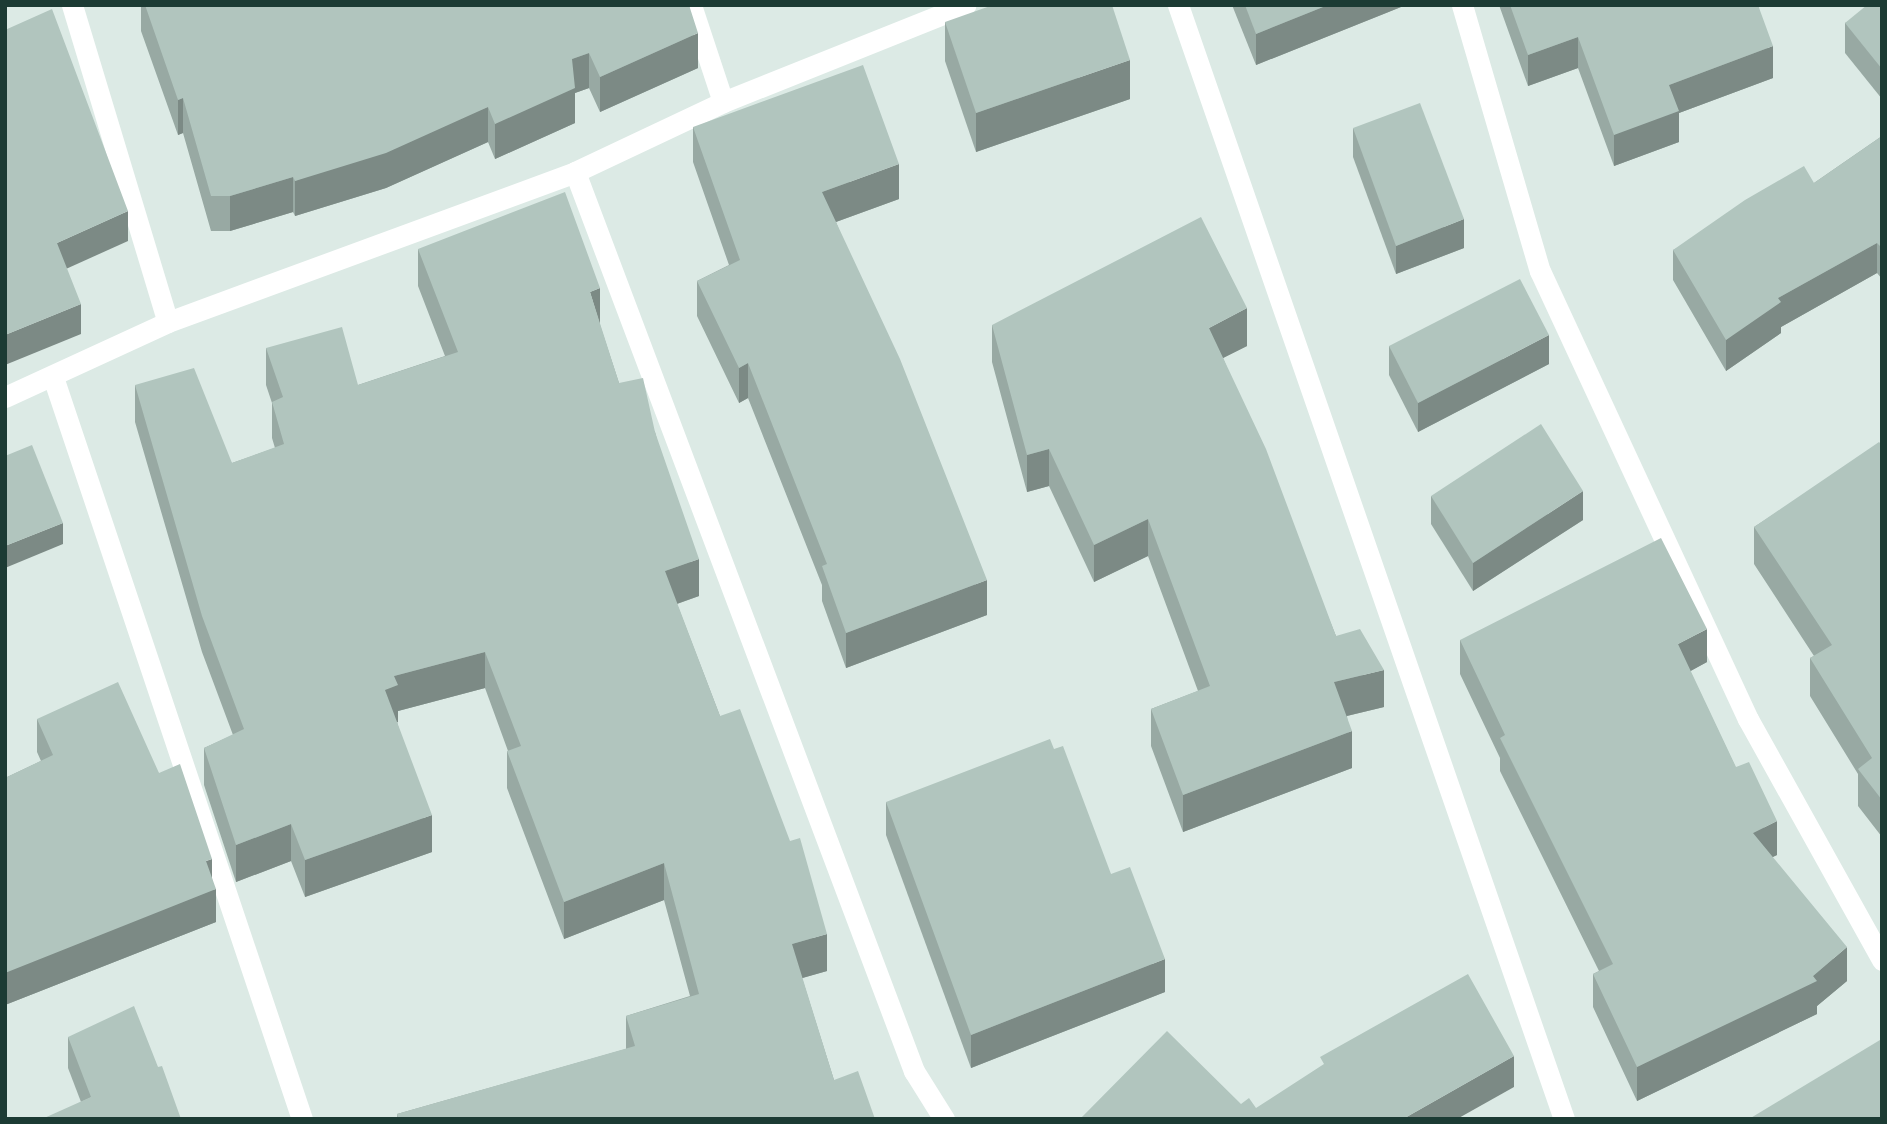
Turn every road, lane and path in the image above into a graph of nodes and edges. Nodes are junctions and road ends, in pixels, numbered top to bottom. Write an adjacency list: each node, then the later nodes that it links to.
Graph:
1 (72, 5): 8 (street)
2 (691, 5): 6 (street)
3 (965, 5): 6 (street)
4 (1178, 5): 14 (street)
5 (1462, 5): 11 (street)
6 (723, 102): 7 (street)
7 (575, 172): 8 (street); 13 (street)
8 (168, 323): 9 (street)
9 (53, 377): 10 (street); 12 (street)
10 (5, 397)
11 (1882, 960)
12 (302, 1119)
13 (944, 1119)
14 (1564, 1119)

